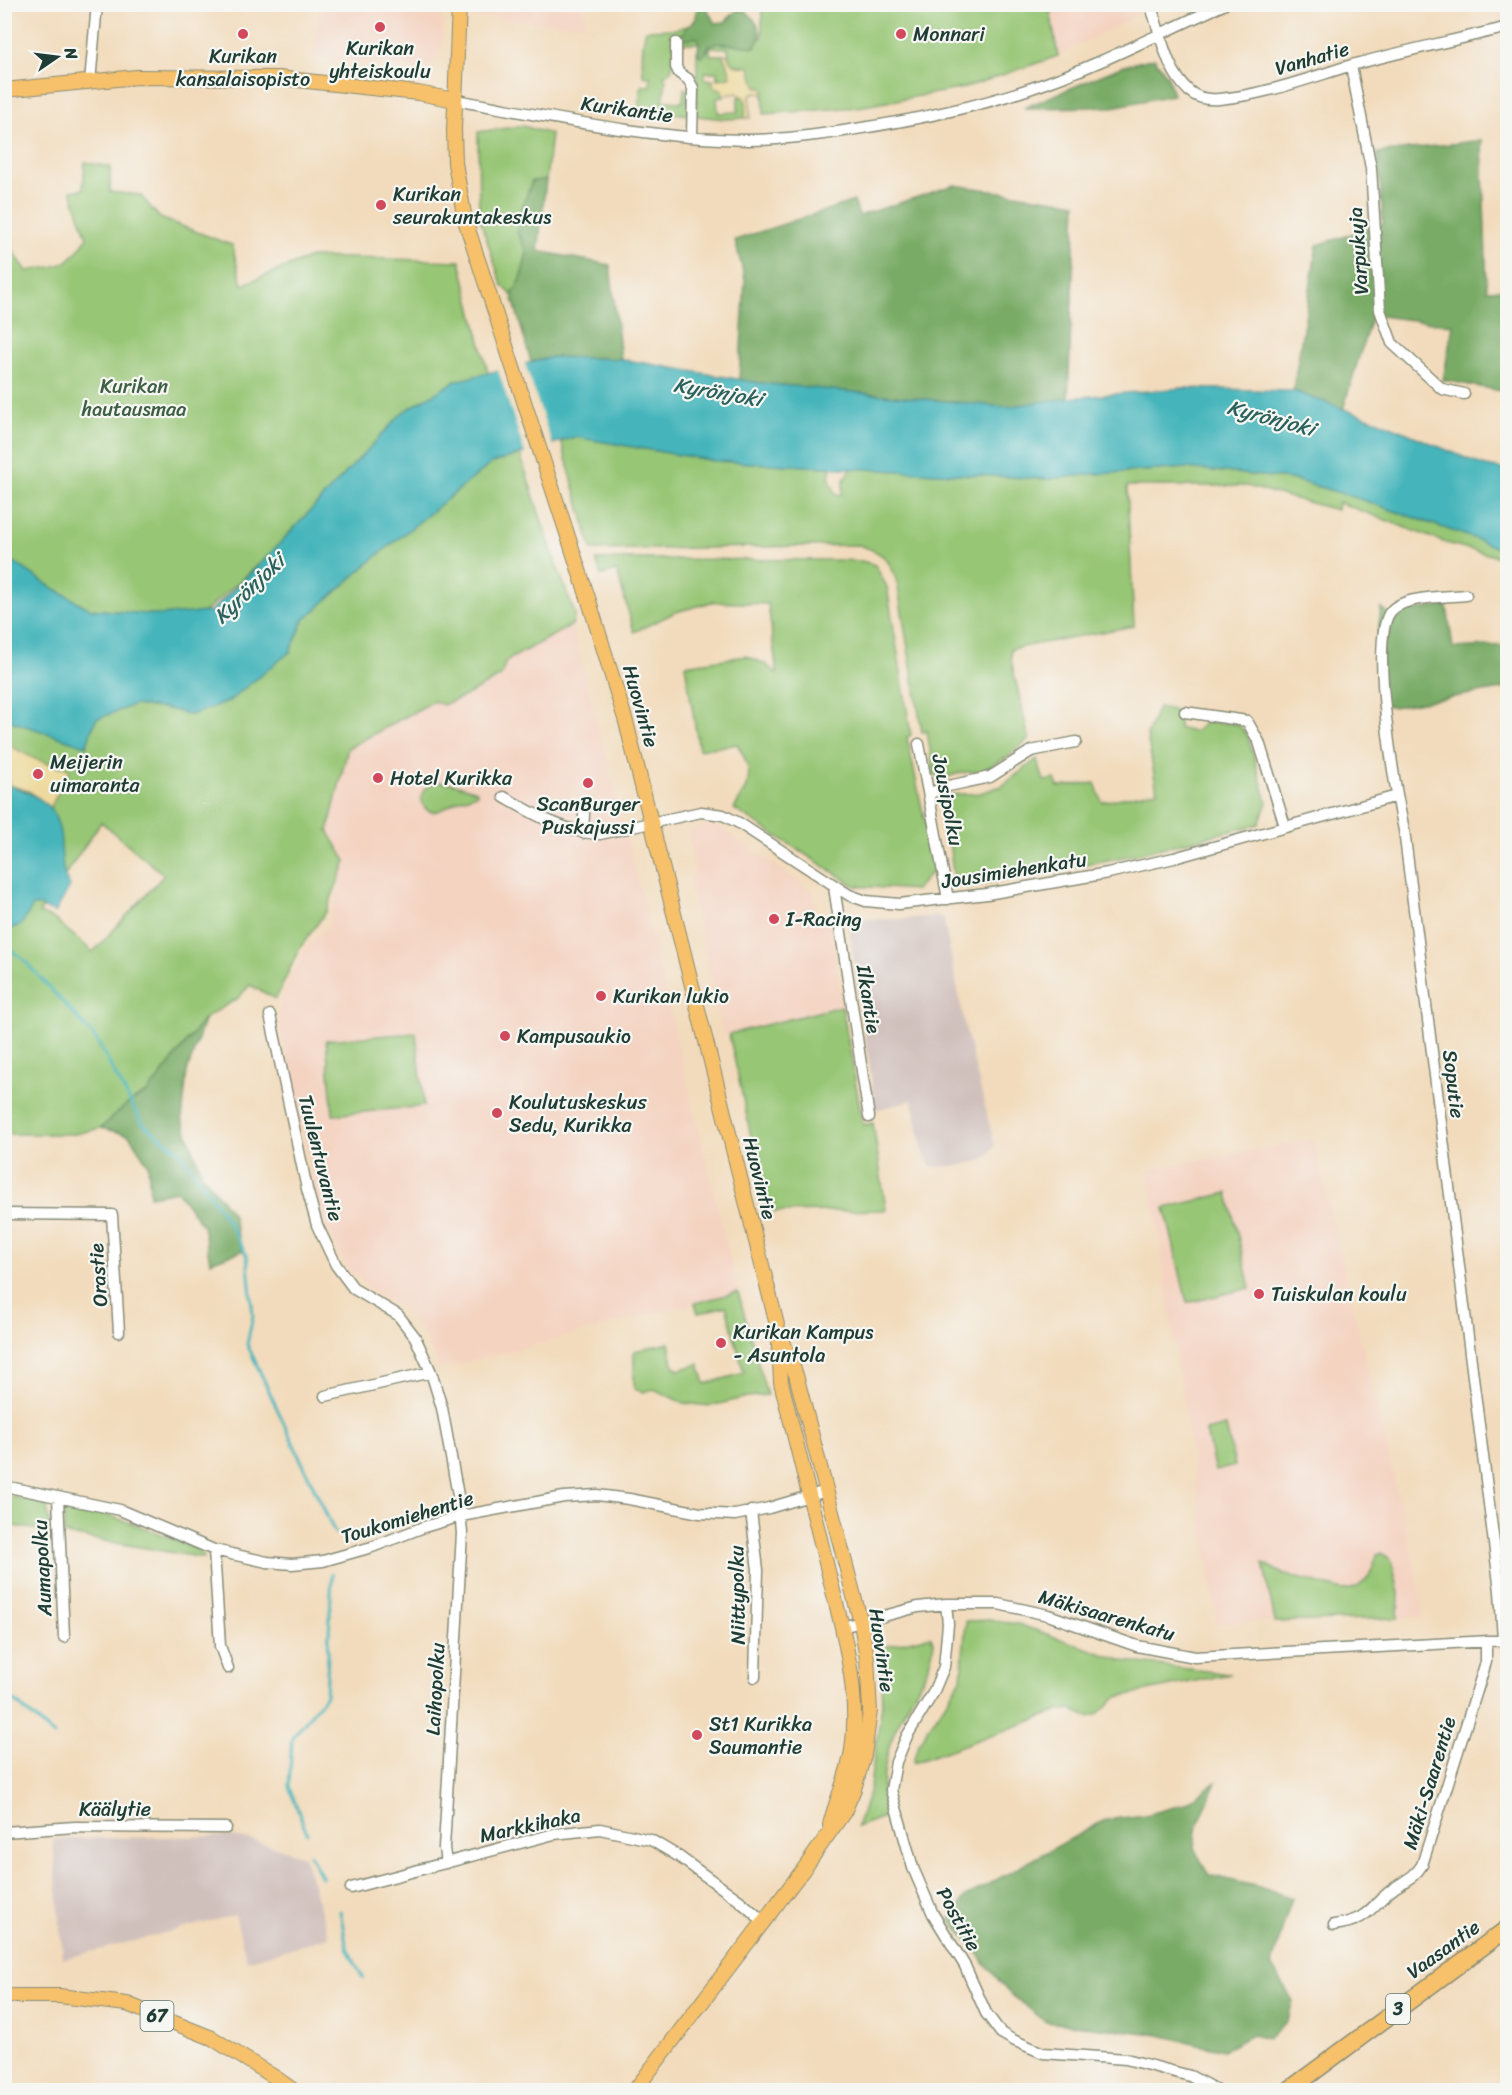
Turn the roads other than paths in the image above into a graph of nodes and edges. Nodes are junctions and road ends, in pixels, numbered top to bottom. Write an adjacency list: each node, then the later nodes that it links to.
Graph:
1 (97, 4): 9 (street)
2 (459, 4): 11 (main road, Huovintie)
3 (1150, 4): 6 (street, Vanhatie)
4 (1225, 4): 6 (street, Kurikantie)
5 (1508, 27): 8 (street, Vanhatie)
6 (1160, 34): 8 (street, Vanhatie); 12 (street, Kurikantie)
7 (676, 43): 12 (street)
8 (1352, 66): 13 (street, Varpukuja)
9 (90, 82): 10 (main road, Kurikantie); 11 (main road, Kurikantie)
10 (4, 90)
11 (455, 100): 12 (street, Kurikantie); 22 (main road, Huovintie)
12 (692, 137)
13 (1464, 394)
14 (1466, 595): 19 (street, Soputie)
15 (1185, 712): 23 (street)
16 (1076, 742): 18 (street)
17 (919, 744): 18 (street, Jousipolku)
18 (929, 794): 26 (street, Jousipolku)
19 (1397, 796): 23 (street, Jousimiehenkatu); 45 (street, Soputie)
20 (504, 797): 24 (street)
21 (584, 813): 24 (street)
22 (652, 822): 24 (street, Jousimiehenkatu); 25 (street, Jousimiehenkatu); 30 (main road, Huovintie)
23 (1285, 826): 26 (street, Jousimiehenkatu)
24 (583, 833)
25 (834, 887): 26 (street, Jousimiehenkatu); 28 (street, Ilkantie)
26 (948, 899)
27 (270, 1015): 32 (street, Tuulentuvantie)
28 (869, 1117)
29 (4, 1214): 31 (street, Orastie)
30 (778, 1329): 35 (main road, Huovintie); 36 (main road, Huovintie)
31 (119, 1332)
32 (431, 1372): 33 (street); 39 (street, Tuulentuvantie)
33 (325, 1396)
34 (4, 1486): 37 (street, Toukomiehentie)
35 (826, 1491): 36 (street, Toukomiehentie); 42 (main road, Huovintie)
36 (809, 1496): 38 (street, Toukomiehentie); 43 (main road, Huovintie)
37 (58, 1497): 40 (street, Toukomiehentie); 44 (street, Aumapolku)
38 (751, 1511): 39 (street, Toukomiehentie); 48 (street, Niittypolku)
39 (461, 1516): 40 (street, Toukomiehentie); 52 (street, Laihopolku)
40 (214, 1550): 47 (street)
41 (946, 1604): 42 (street, Mäkisaarenkatu); 46 (street, Mäkisaarenkatu); 60 (street, Postitie)
42 (861, 1623): 43 (street, Mäkisaarenkatu); 51 (main road, Huovintie)
43 (842, 1627): 51 (main road, Huovintie)
44 (64, 1637)
45 (1505, 1640): 46 (street, Mäkisaarenkatu)
46 (1486, 1641): 55 (street, Mäki-Saarentie)
47 (228, 1668)
48 (755, 1677)
49 (226, 1828): 50 (street, Käälytie)
50 (4, 1832)
51 (828, 1834): 54 (main road, Huovintie)
52 (446, 1863): 53 (street, Markkihaka); 54 (street, Markkihaka)
53 (351, 1888)
54 (764, 1922): 59 (main road, Huovintie)
55 (1334, 1925)
56 (1508, 1928): 61 (highway, Vaasantie / 3)
57 (4, 1996): 58 (main road, 67)
58 (293, 2091)
59 (635, 2091)
60 (1216, 2091)
61 (1289, 2091)

